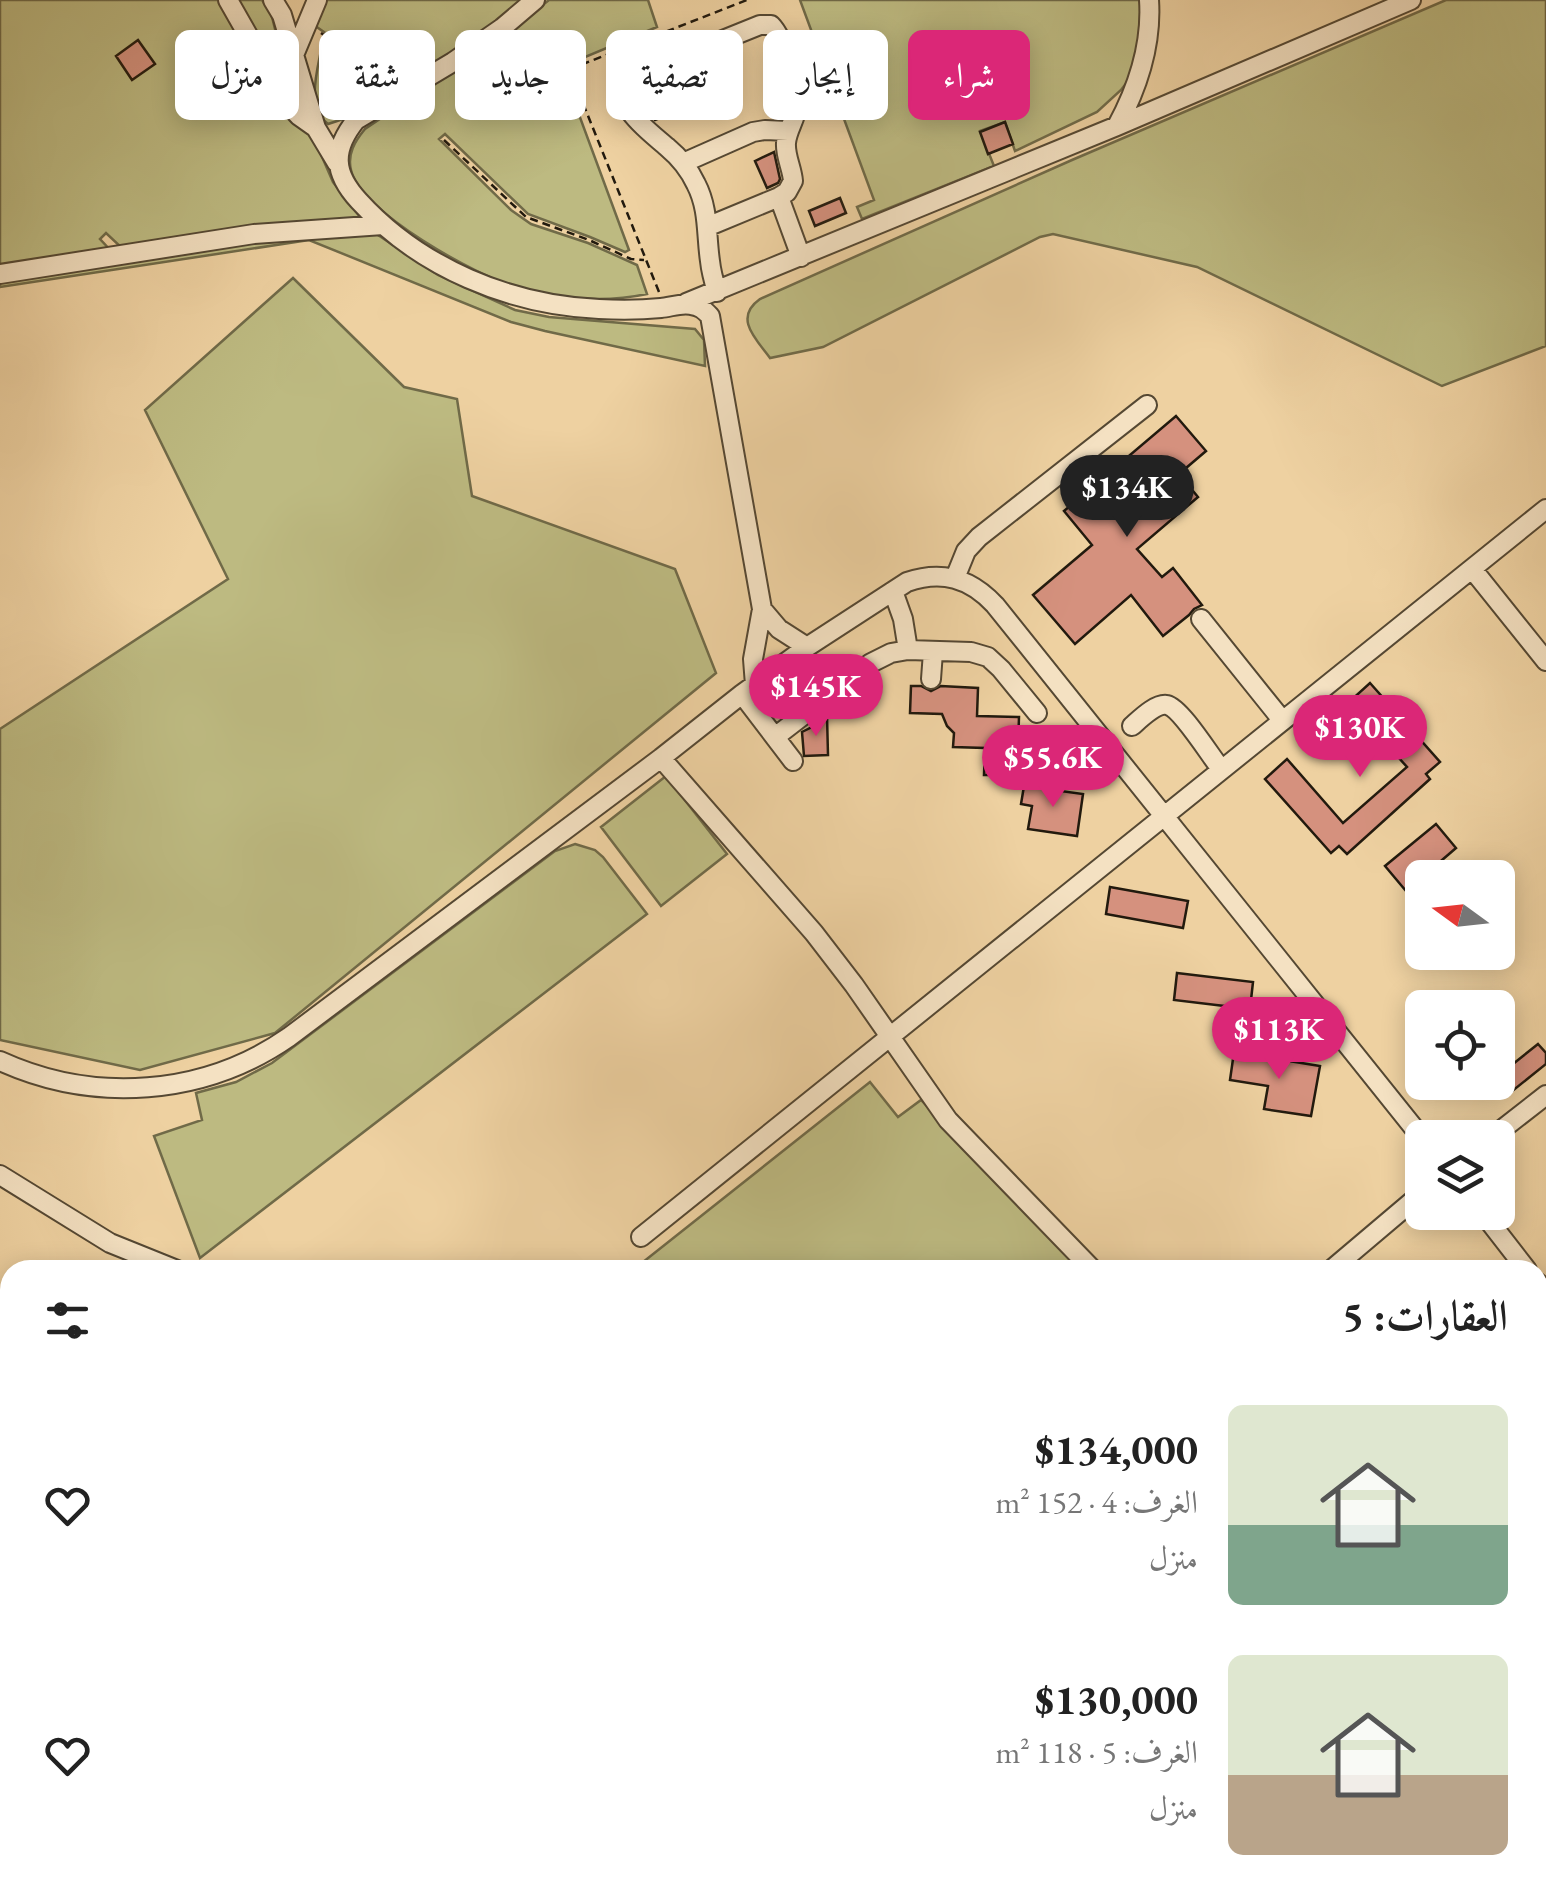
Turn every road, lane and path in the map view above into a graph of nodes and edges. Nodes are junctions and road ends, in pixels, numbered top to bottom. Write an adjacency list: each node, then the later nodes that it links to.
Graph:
1 (228, 0): 15 (street)
2 (273, 0): 8 (street)
3 (317, 0): 7 (street)
4 (535, 0): 12 (street)
5 (1148, 0): 14 (street)
6 (1412, 0): 14 (street)
7 (307, 23): 9 (path); 10 (street)
8 (286, 30)
9 (319, 31)
10 (299, 43)
11 (299, 72): 15 (street)
12 (435, 72)
13 (356, 120): 18 (street)
14 (1118, 126): 23 (street)
15 (316, 128): 18 (street)
16 (788, 131): 19 (street); 19 (street); 20 (street)
17 (444, 140): 24 (path)
18 (337, 163): 21 (street)
19 (683, 163): 22 (street)
20 (780, 197): 22 (street); 23 (street)
21 (383, 225): 25 (street); 27 (street)
22 (709, 226): 26 (street)
23 (801, 257): 26 (street)
24 (645, 260)
25 (0, 274)
26 (717, 292): 27 (street)
27 (686, 304): 33 (street)
28 (1147, 405): 31 (street)
29 (1546, 509): 30 (street)
30 (1473, 570): 38 (street); 42 (street)
31 (955, 578): 32 (street); 48 (street)
32 (893, 590): 35 (street); 36 (street)
33 (762, 609): 35 (street); 40 (street)
34 (1201, 619): 42 (street)
35 (808, 647): 40 (street)
36 (908, 650): 37 (street); 44 (street)
37 (933, 652): 39 (street); 41 (street)
38 (1546, 661)
39 (931, 679)
40 (748, 690): 44 (street); 45 (street)
41 (1036, 713)
42 (1282, 720): 47 (street)
43 (1132, 726): 47 (street)
44 (775, 737): 46 (street)
45 (661, 758): 49 (street); 50 (street)
46 (793, 761)
47 (1221, 769): 48 (street)
48 (1163, 816): 49 (street); 52 (street)
49 (891, 1036): 57 (street); 59 (street)
50 (0, 1061)
51 (1546, 1094): 53 (street)
52 (1408, 1120)
53 (1514, 1120)
54 (0, 1174): 58 (street)
55 (1405, 1207): 60 (street)
56 (1496, 1230): 61 (street)
57 (641, 1237)
58 (152, 1260)
59 (1083, 1260)
60 (1343, 1260)
61 (1519, 1260)

